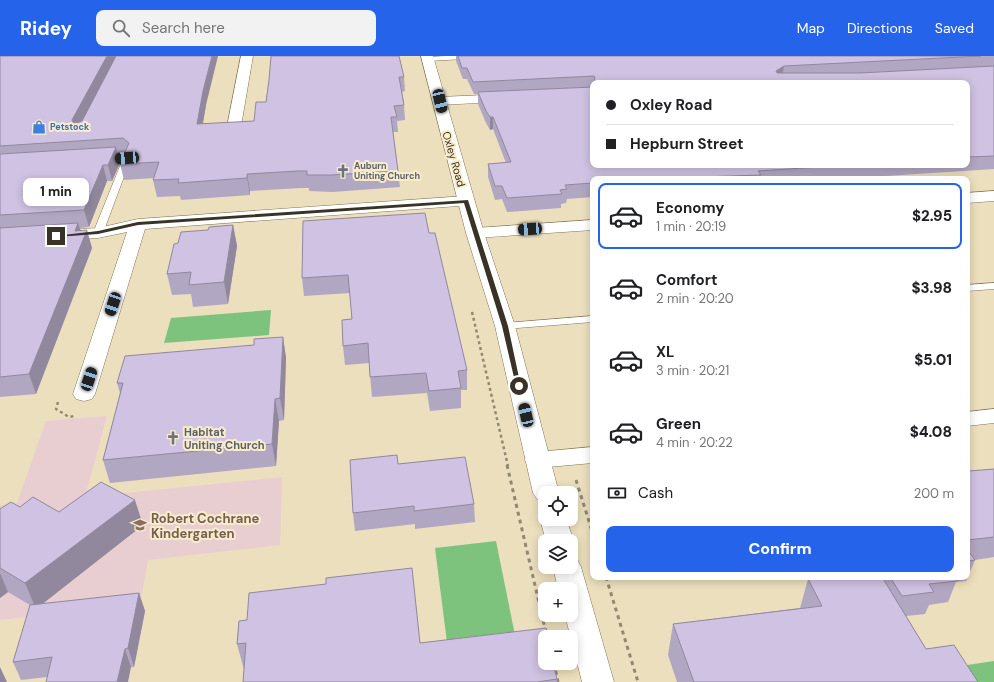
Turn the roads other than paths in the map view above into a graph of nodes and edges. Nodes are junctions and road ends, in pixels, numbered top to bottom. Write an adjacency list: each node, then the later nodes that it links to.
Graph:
1 (247, 56): 6 (street)
2 (483, 56): 3 (lane)
3 (427, 57): 5 (street, Oxley Road)
4 (518, 97): 5 (street)
5 (440, 101): 10 (street, Oxley Road)
6 (233, 132)
7 (95, 160): 13 (lane)
8 (994, 196): 9 (street)
9 (970, 198)
10 (466, 201): 11 (street); 14 (street, Oxley Road)
11 (138, 224): 13 (street); 20 (street)
12 (590, 225): 14 (street)
13 (98, 233): 15 (street)
14 (476, 233): 19 (street, Oxley Road)
15 (0, 239)
16 (994, 286): 17 (lane)
17 (970, 288)
18 (590, 319): 19 (lane)
19 (505, 326): 24 (street, Oxley Road)
20 (84, 394)
21 (994, 416): 22 (street)
22 (970, 419)
23 (590, 455): 24 (street)
24 (537, 460): 25 (street, Oxley Road)
25 (544, 486)
26 (569, 574): 27 (street)
27 (598, 682)

